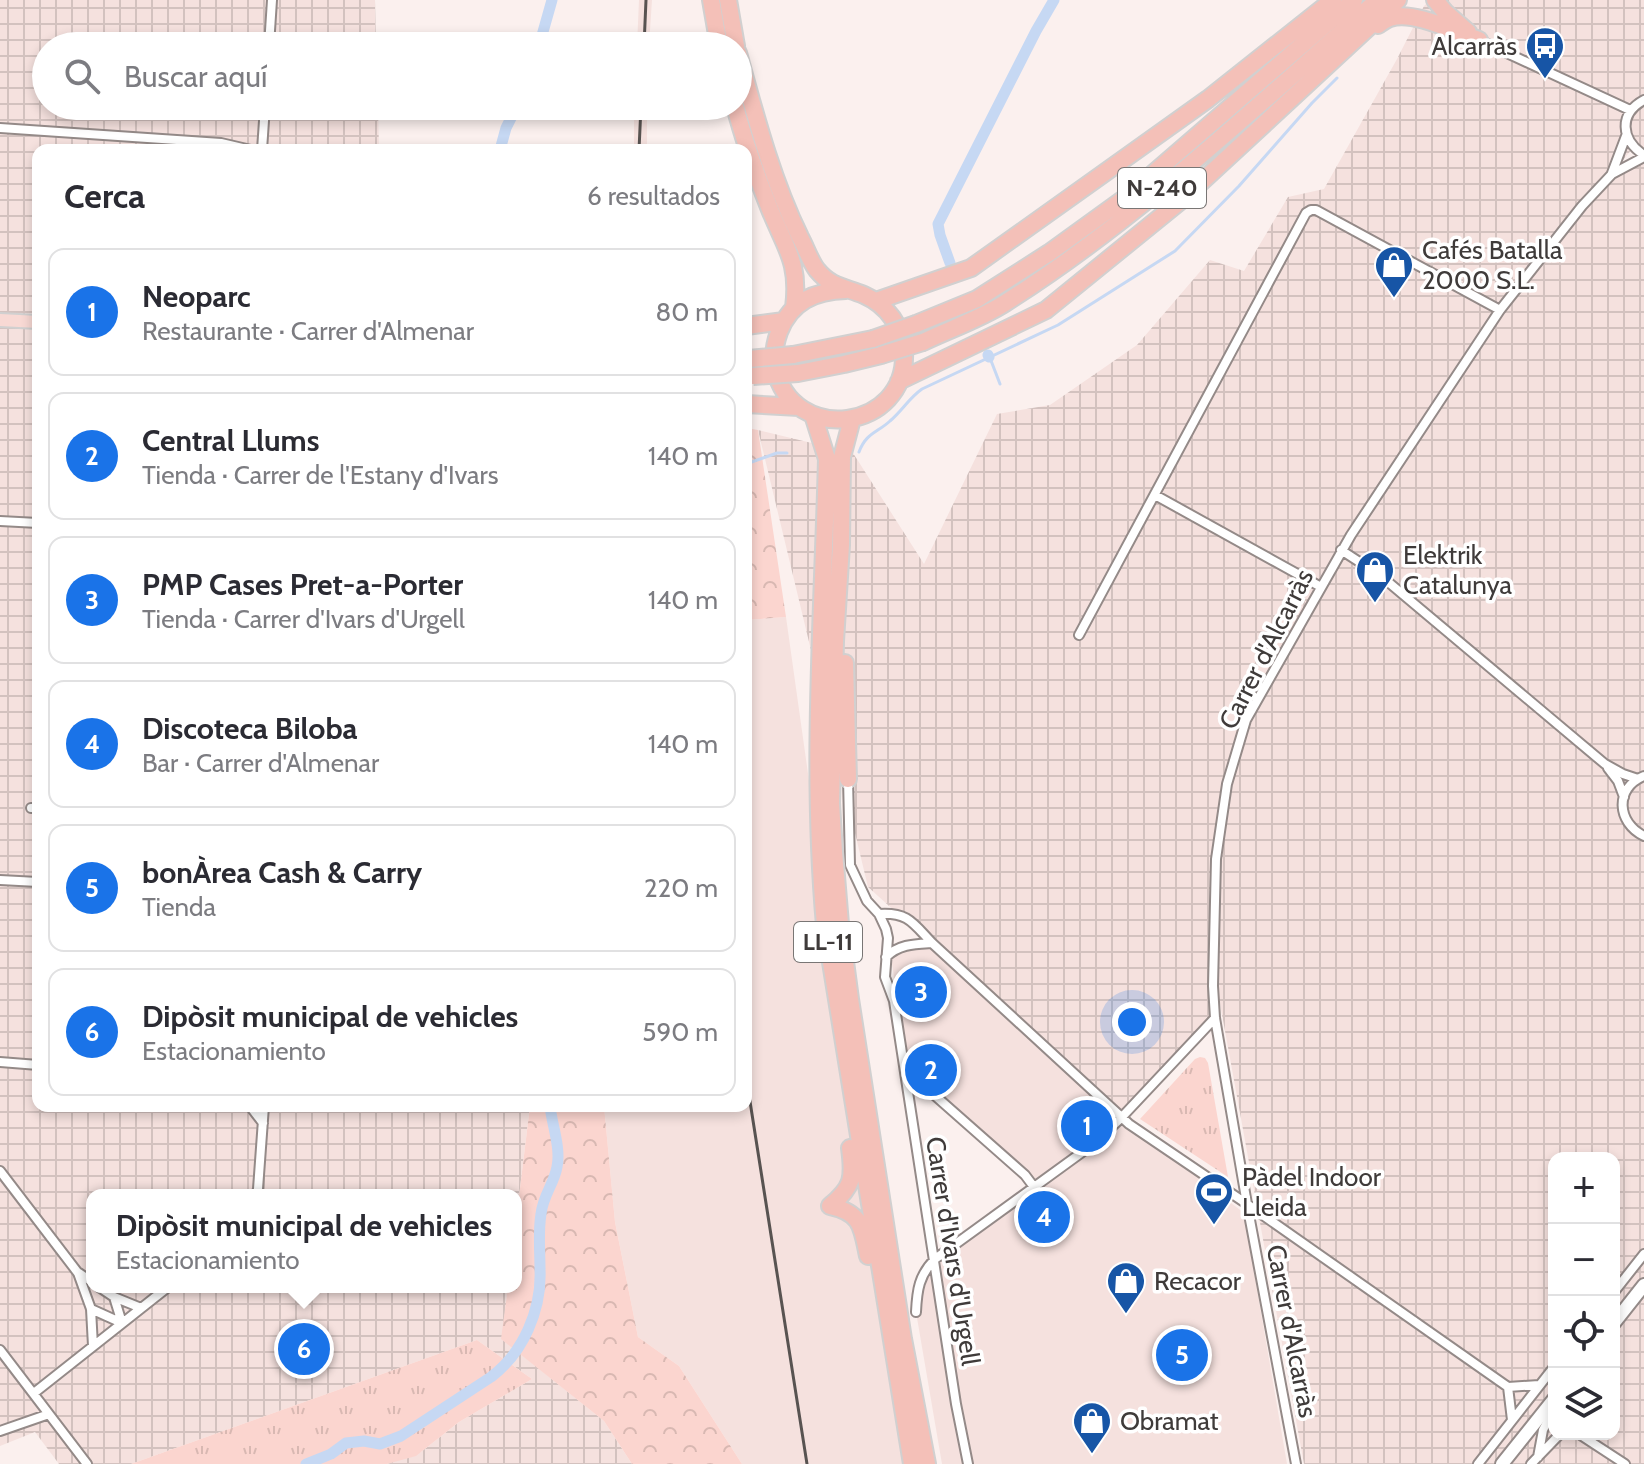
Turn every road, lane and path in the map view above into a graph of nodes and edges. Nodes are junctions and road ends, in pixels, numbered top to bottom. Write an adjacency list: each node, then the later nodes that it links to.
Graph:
1 (272, 0): 9 (street)
2 (711, 0): 10 (highway)
3 (728, 0): 11 (highway)
4 (1333, 0): 28 (highway, N-240)
5 (1354, 0): 34 (highway, N-240, bridge)
6 (1378, 0): 35 (highway, N-240, bridge)
7 (1398, 0): 13 (highway, N-240)
8 (1435, 0): 12 (highway)
9 (270, 32)
10 (717, 32)
11 (734, 32)
12 (1479, 40): 13 (highway); 16 (street)
13 (1345, 49): 36 (highway, N-240)
14 (1644, 100): 16 (street)
15 (752, 104): 27 (highway)
16 (1630, 110): 20 (street, Carrer d'Alcarràs)
17 (264, 120): 22 (street)
18 (738, 120): 23 (highway, LL-11)
19 (0, 128): 21 (street)
20 (1626, 136): 24 (street); 26 (street, Carrer d'Alcarràs)
21 (225, 144)
22 (262, 144)
23 (745, 144)
24 (1644, 156): 26 (street, Carrer d'Alcarràs)
25 (752, 162): 30 (highway, LL-11)
26 (1612, 174): 29 (street, Carrer d'Alcarràs)
27 (846, 290): 28 (highway); 30 (highway)
28 (876, 301): 36 (highway)
29 (1500, 310): 40 (street); 44 (street, Carrer d'Alcarràs)
30 (789, 315): 33 (highway); 38 (highway, LL-11)
31 (0, 320): 32 (main road)
32 (32, 322)
33 (752, 324)
34 (752, 359)
35 (752, 376)
36 (899, 381): 39 (highway)
37 (752, 405): 38 (highway)
38 (806, 411): 39 (highway); 61 (highway, LL-11)
39 (852, 419): 43 (highway, LL-11)
40 (1155, 495): 45 (street); 46 (street)
41 (0, 521): 42 (street)
42 (32, 523)
43 (841, 545): 49 (highway); 102 (highway, LL-11)
44 (1341, 550): 45 (street, Carrer d'Alcarràs); 47 (street)
45 (1321, 587): 57 (street, Carrer d'Alcarràs)
46 (1079, 635)
47 (1605, 764): 48 (street); 50 (street)
48 (1641, 778): 50 (street)
49 (848, 779): 54 (street, Carrer d'Ivars d'Urgell)
50 (1624, 797): 51 (street)
51 (1644, 836)
52 (0, 880): 53 (street)
53 (32, 882)
54 (879, 914): 55 (street); 56 (street, Carrer d'Ivars d'Urgell)
55 (932, 943): 56 (street); 64 (street)
56 (886, 957): 60 (street, Carrer d'Ivars d'Urgell)
57 (1215, 1018): 64 (street); 69 (street, Carrer d'Alcarràs)
58 (0, 1062): 59 (street)
59 (32, 1065)
60 (905, 1069): 67 (street); 71 (street, Carrer d'Ivars d'Urgell)
61 (852, 1091): 79 (highway, LL-11); 79 (highway)
62 (255, 1112): 65 (street)
63 (264, 1112): 65 (street)
64 (1121, 1118): 67 (street); 69 (street)
65 (263, 1123): 68 (street)
66 (0, 1171): 72 (street)
67 (1034, 1187): 71 (street)
68 (258, 1189)
69 (1247, 1204): 89 (street); 104 (street, Carrer d'Alcarràs)
70 (1644, 1254): 74 (street)
71 (935, 1259): 82 (street); 103 (street, Carrer d'Ivars d'Urgell)
72 (78, 1273): 73 (street); 81 (street)
73 (86, 1278)
74 (1620, 1284)
75 (1644, 1285): 83 (street)
76 (108, 1293): 78 (street)
77 (160, 1293): 80 (street)
78 (114, 1297): 80 (street); 84 (street)
79 (885, 1298): 101 (highway, LL-11)
80 (141, 1308): 84 (street)
81 (91, 1309): 84 (street); 85 (street)
82 (916, 1312)
83 (1620, 1315)
84 (122, 1323): 85 (street)
85 (93, 1346): 90 (street)
86 (0, 1350): 90 (street)
87 (1553, 1368): 88 (street)
88 (1539, 1385): 89 (street); 93 (street)
89 (1508, 1387): 93 (street)
90 (34, 1393): 92 (street)
91 (1548, 1407): 96 (street)
92 (49, 1414): 95 (street); 100 (street)
93 (1512, 1420): 105 (street)
94 (1548, 1420): 99 (street)
95 (0, 1431)
96 (1523, 1438): 99 (street); 106 (street)
97 (1554, 1440): 99 (street)
98 (1588, 1440): 107 (street)
99 (1535, 1460)
100 (87, 1464)
101 (912, 1464)
102 (927, 1464)
103 (968, 1464)
104 (1296, 1464)
105 (1478, 1464)
106 (1502, 1464)
107 (1625, 1464)

